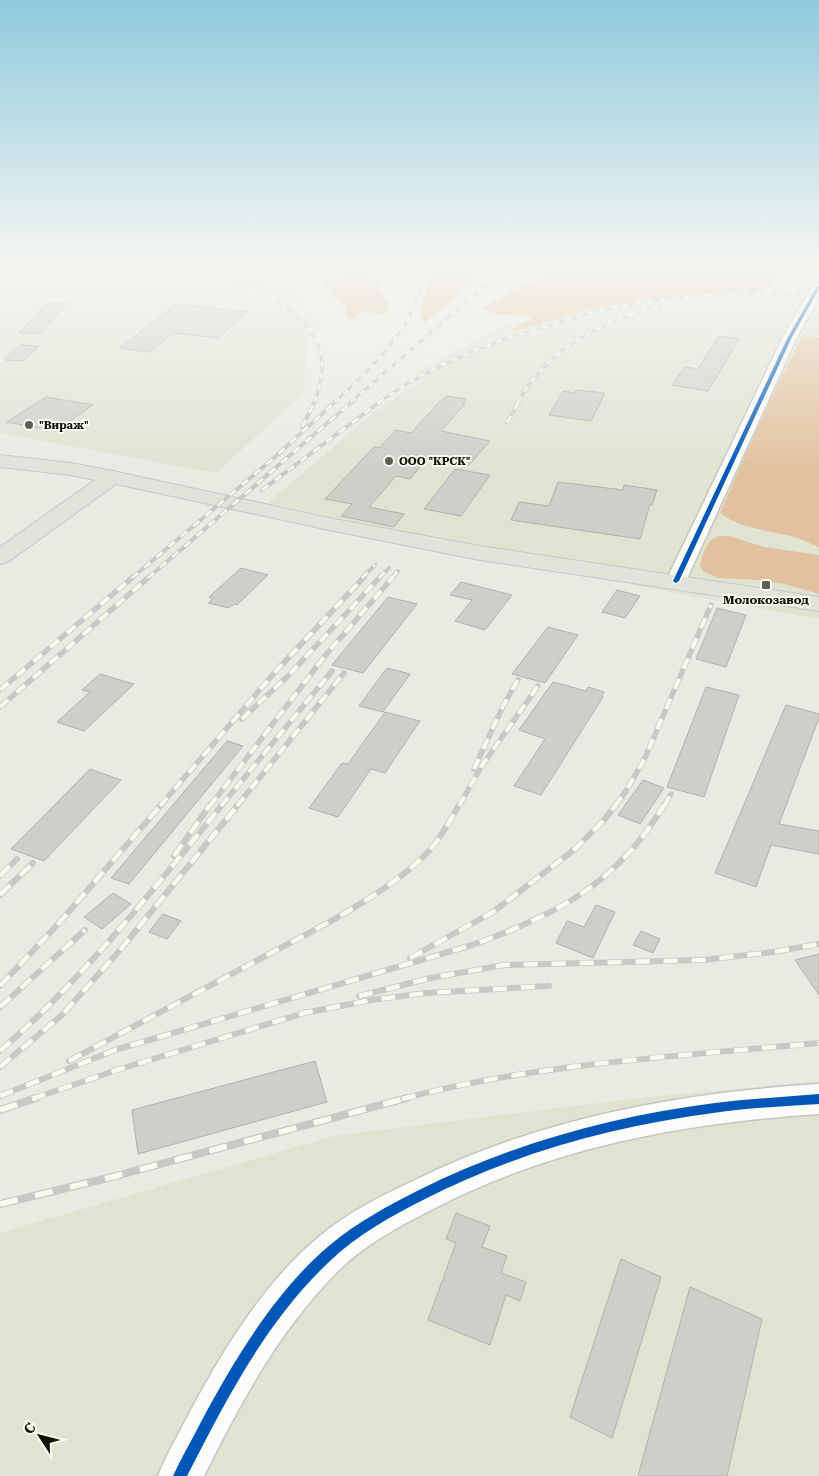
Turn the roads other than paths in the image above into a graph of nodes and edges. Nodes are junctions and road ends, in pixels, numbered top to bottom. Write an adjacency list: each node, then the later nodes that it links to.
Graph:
1 (792, 333): 5 (street)
2 (0, 461): 3 (main road)
3 (113, 478): 4 (main road); 5 (main road)
4 (0, 557)
5 (676, 580): 6 (main road)
6 (819, 604)
7 (819, 1099): 8 (street)
8 (180, 1476)

